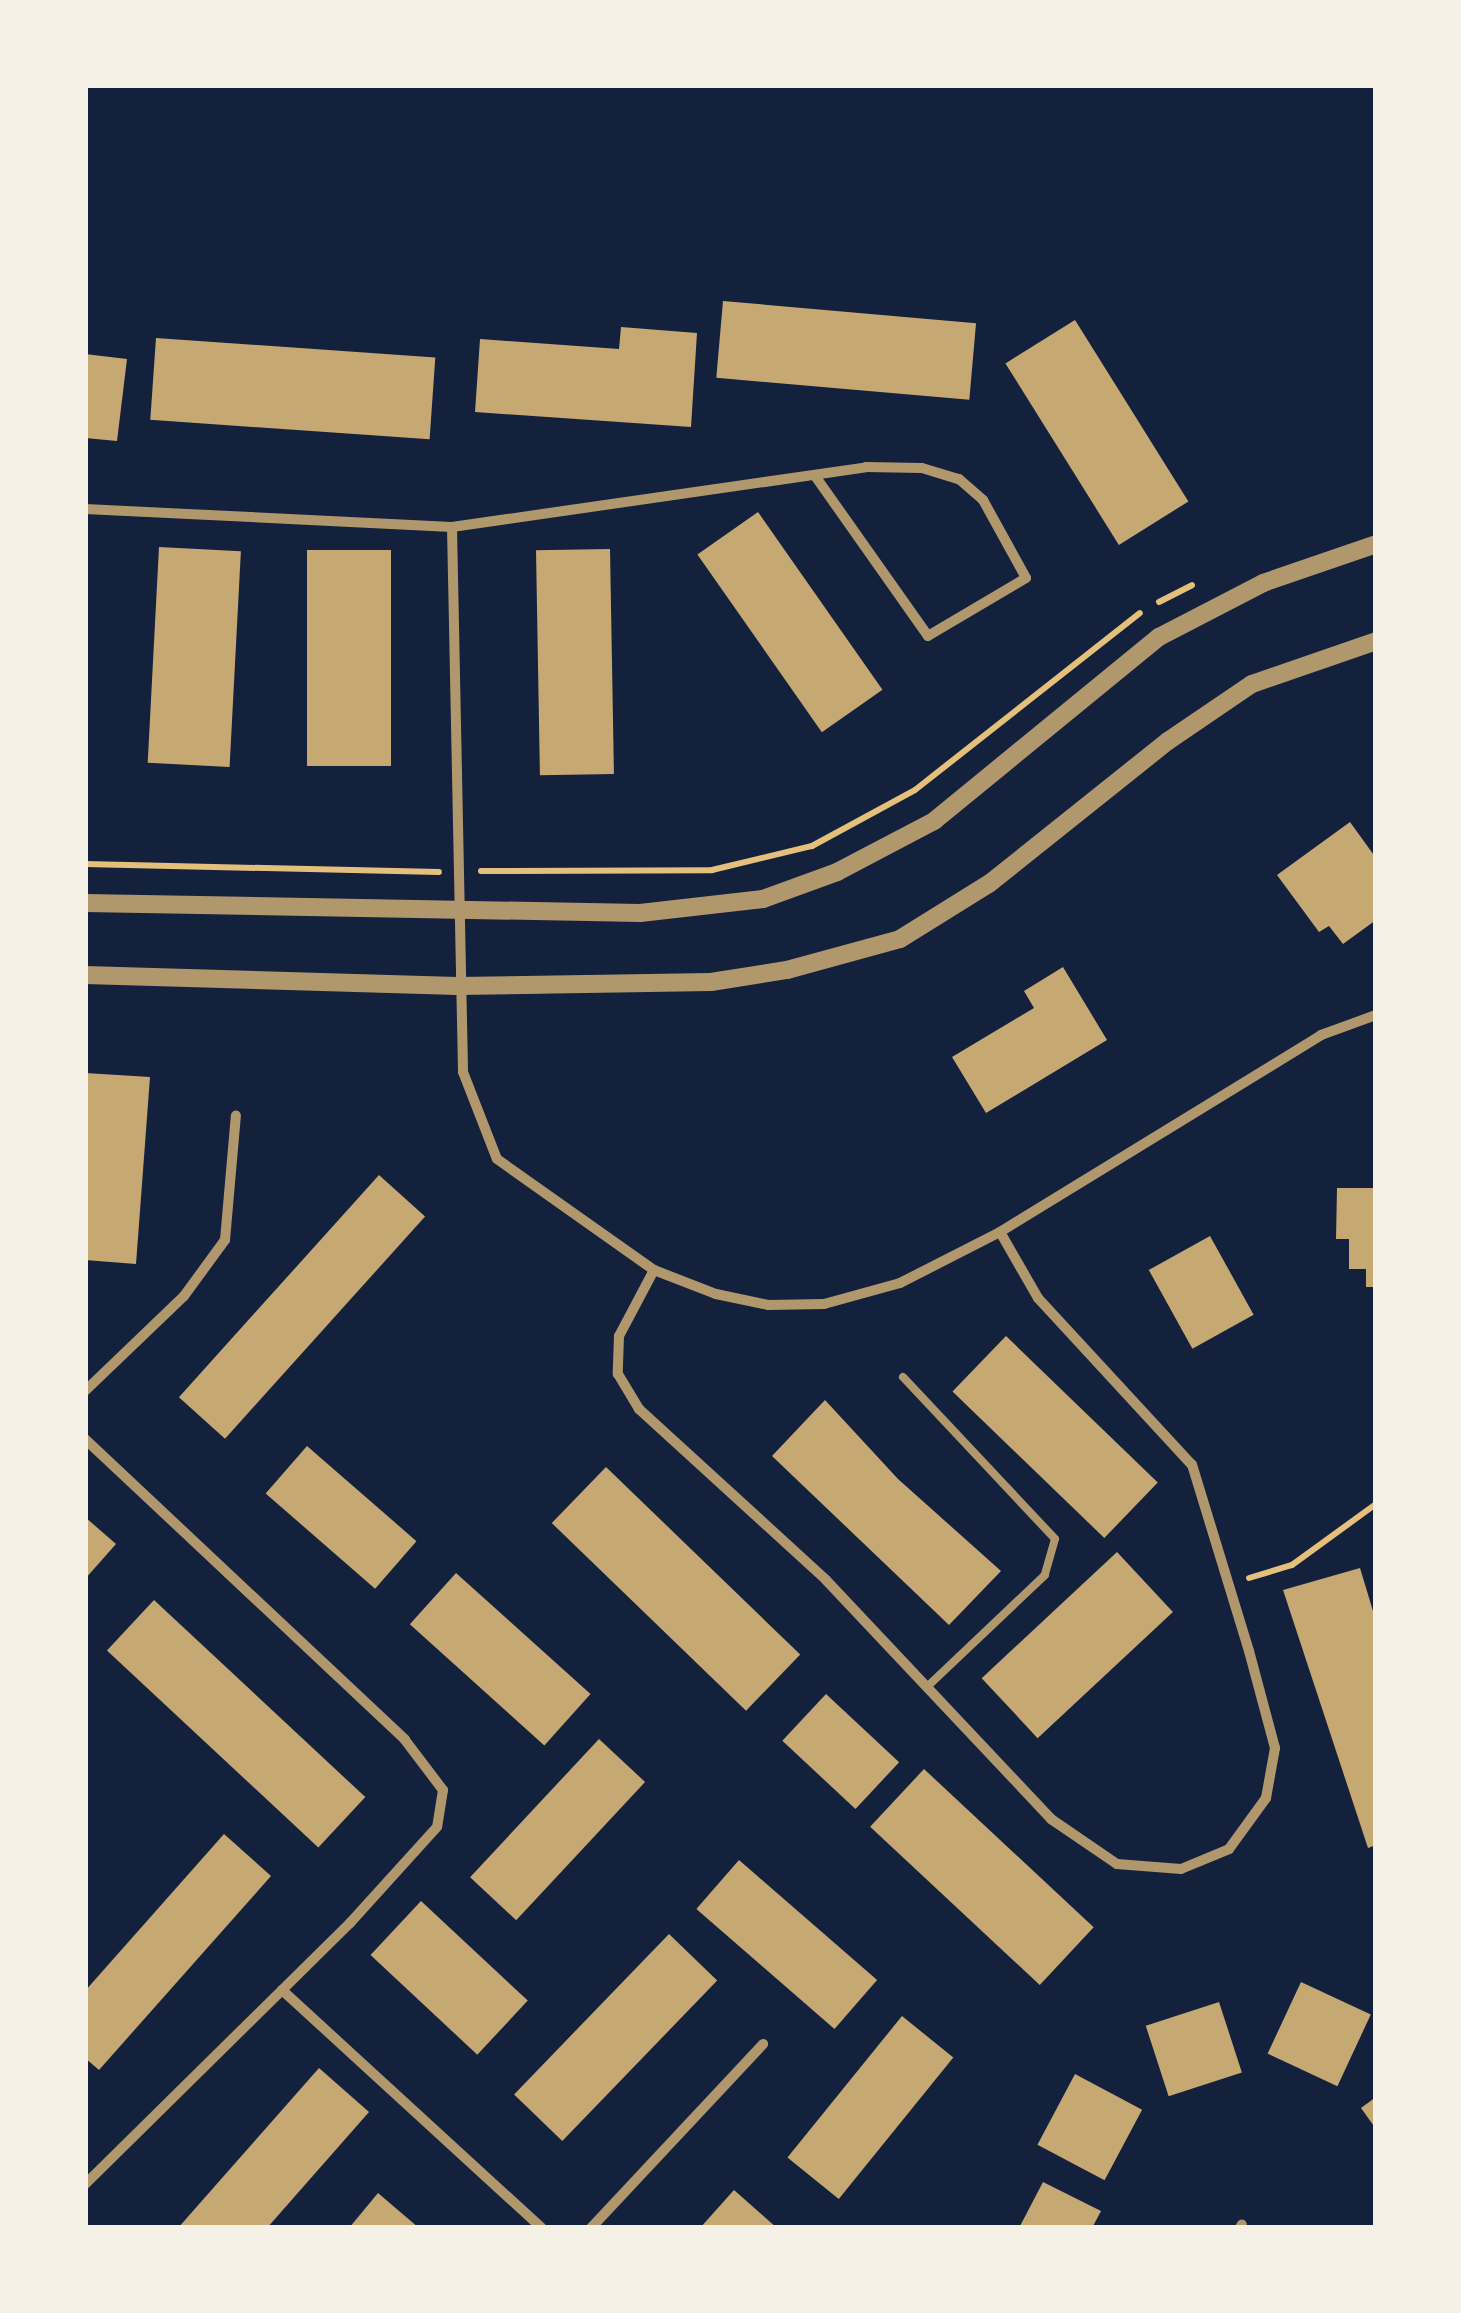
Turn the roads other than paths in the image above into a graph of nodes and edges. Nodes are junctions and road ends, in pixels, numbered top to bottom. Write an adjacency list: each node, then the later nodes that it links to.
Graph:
1 (815, 476): 1 (street); 3 (street)
2 (85, 509): 3 (street)
3 (452, 527): 7 (street)
4 (1376, 544): 7 (street)
5 (1376, 641): 9 (street)
6 (85, 902): 7 (street)
7 (460, 910): 9 (street)
8 (85, 975): 9 (street)
9 (457, 986): 13 (street)
10 (1376, 1015): 12 (street)
11 (236, 1115): 15 (street)
12 (1000, 1232): 13 (street); 17 (street)
13 (654, 1270): 17 (street)
14 (903, 1377): 17 (lane)
15 (85, 1391)
16 (85, 1439): 18 (street)
17 (926, 1686)
18 (282, 1990): 20 (street); 21 (street)
19 (763, 2044): 22 (street)
20 (85, 2184)
21 (542, 2228)
22 (591, 2228)

